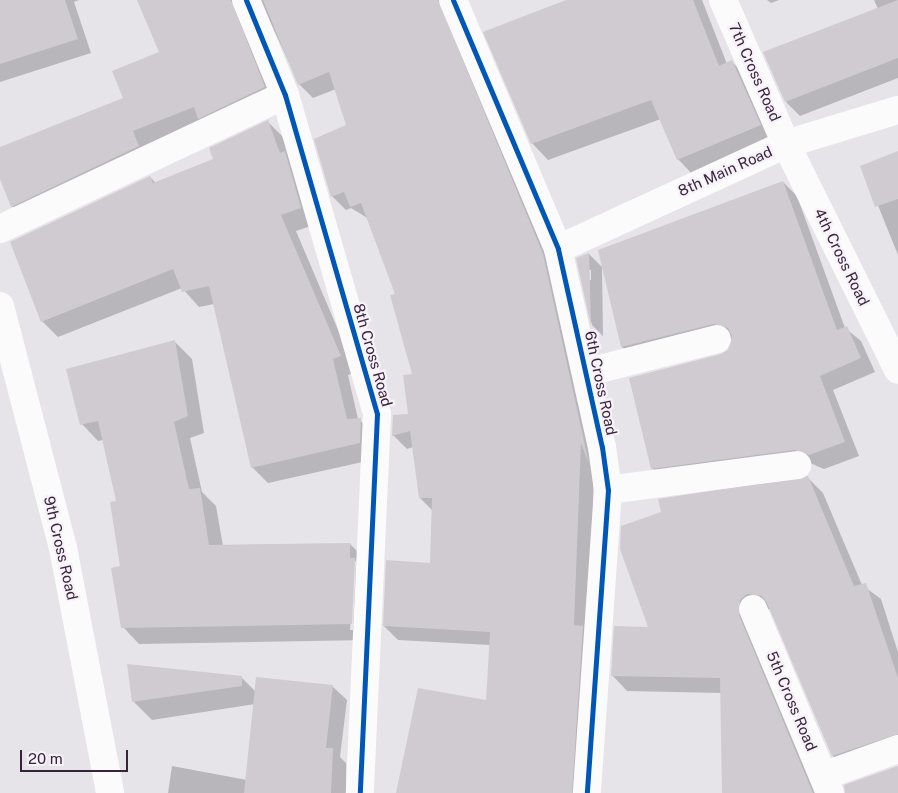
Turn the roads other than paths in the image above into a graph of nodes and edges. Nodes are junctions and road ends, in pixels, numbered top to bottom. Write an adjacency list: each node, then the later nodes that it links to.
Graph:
1 (246, 0): 4 (street, 8th Cross Road)
2 (453, 0): 8 (street, 6th Cross Road)
3 (723, 0): 6 (street, 7th Cross Road)
4 (285, 96): 7 (street); 19 (street, 8th Cross Road)
5 (898, 110): 6 (street, 8th Main Road)
6 (786, 144): 8 (street, 8th Main Road); 11 (street, 4th Cross Road)
7 (0, 229)
8 (558, 249): 12 (street, 6th Cross Road)
9 (0, 306): 18 (street, 9th Cross Road)
10 (716, 339): 12 (street)
11 (898, 370)
12 (588, 372): 14 (street, 6th Cross Road)
13 (797, 465): 14 (street)
14 (608, 490): 20 (street, 6th Cross Road)
15 (753, 609): 17 (street, 5th Cross Road)
16 (898, 749): 17 (street)
17 (826, 784)
18 (110, 793)
19 (360, 793)
20 (587, 793)

